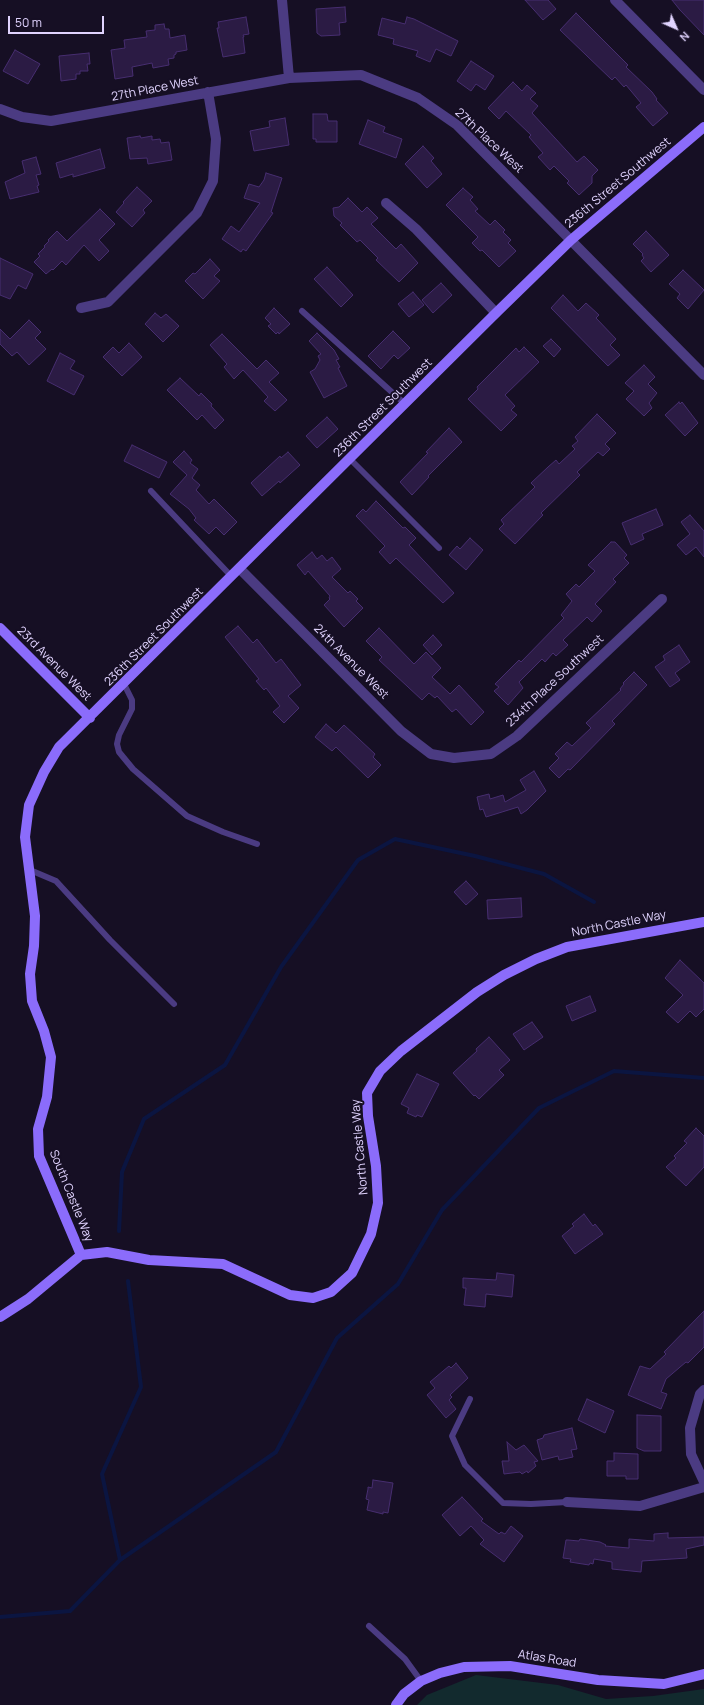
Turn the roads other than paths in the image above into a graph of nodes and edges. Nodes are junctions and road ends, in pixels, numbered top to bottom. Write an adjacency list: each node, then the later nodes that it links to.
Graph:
1 (282, 0): 3 (street)
2 (615, 0): 4 (street)
3 (289, 78): 5 (street, 27th Place West); 9 (street, 27th Place West)
4 (704, 90)
5 (208, 92): 6 (street, 27th Place West); 10 (street)
6 (0, 109)
7 (704, 127): 9 (street, 236th Street Southwest)
8 (386, 203): 12 (street)
9 (571, 240): 12 (street, 236th Street Southwest); 13 (street, 27th Place West)
10 (81, 308)
11 (302, 312): 14 (lane)
12 (496, 313): 14 (street, 236th Street Southwest)
13 (704, 375)
14 (405, 404): 15 (street, 236th Street Southwest)
15 (350, 459): 17 (lane); 18 (street, 236th Street Southwest)
16 (151, 491): 19 (lane)
17 (439, 548)
18 (240, 569): 19 (street, 236th Street Southwest); 24 (street, 24th Avenue West)
19 (232, 577): 22 (street, 236th Street Southwest)
20 (662, 599): 24 (street, 234th Place Southwest)
21 (0, 628): 23 (street, 23rd Avenue West)
22 (124, 684): 23 (street, 236th Street Southwest); 25 (lane)
23 (90, 718): 26 (street, South Castle Way)
24 (454, 758)
25 (257, 844)
26 (30, 870): 28 (lane); 29 (street, South Castle Way)
27 (704, 922): 29 (street, North Castle Way)
28 (174, 1004)
29 (81, 1255): 30 (street)
30 (0, 1317)
31 (704, 1390): 33 (street)
32 (470, 1399): 35 (lane)
33 (704, 1482)
34 (704, 1487): 35 (street)
35 (567, 1502)
36 (369, 1626): 38 (lane)
37 (704, 1674): 38 (street, Atlas Road)
38 (421, 1681): 39 (street, Atlas Road)
39 (396, 1705)

